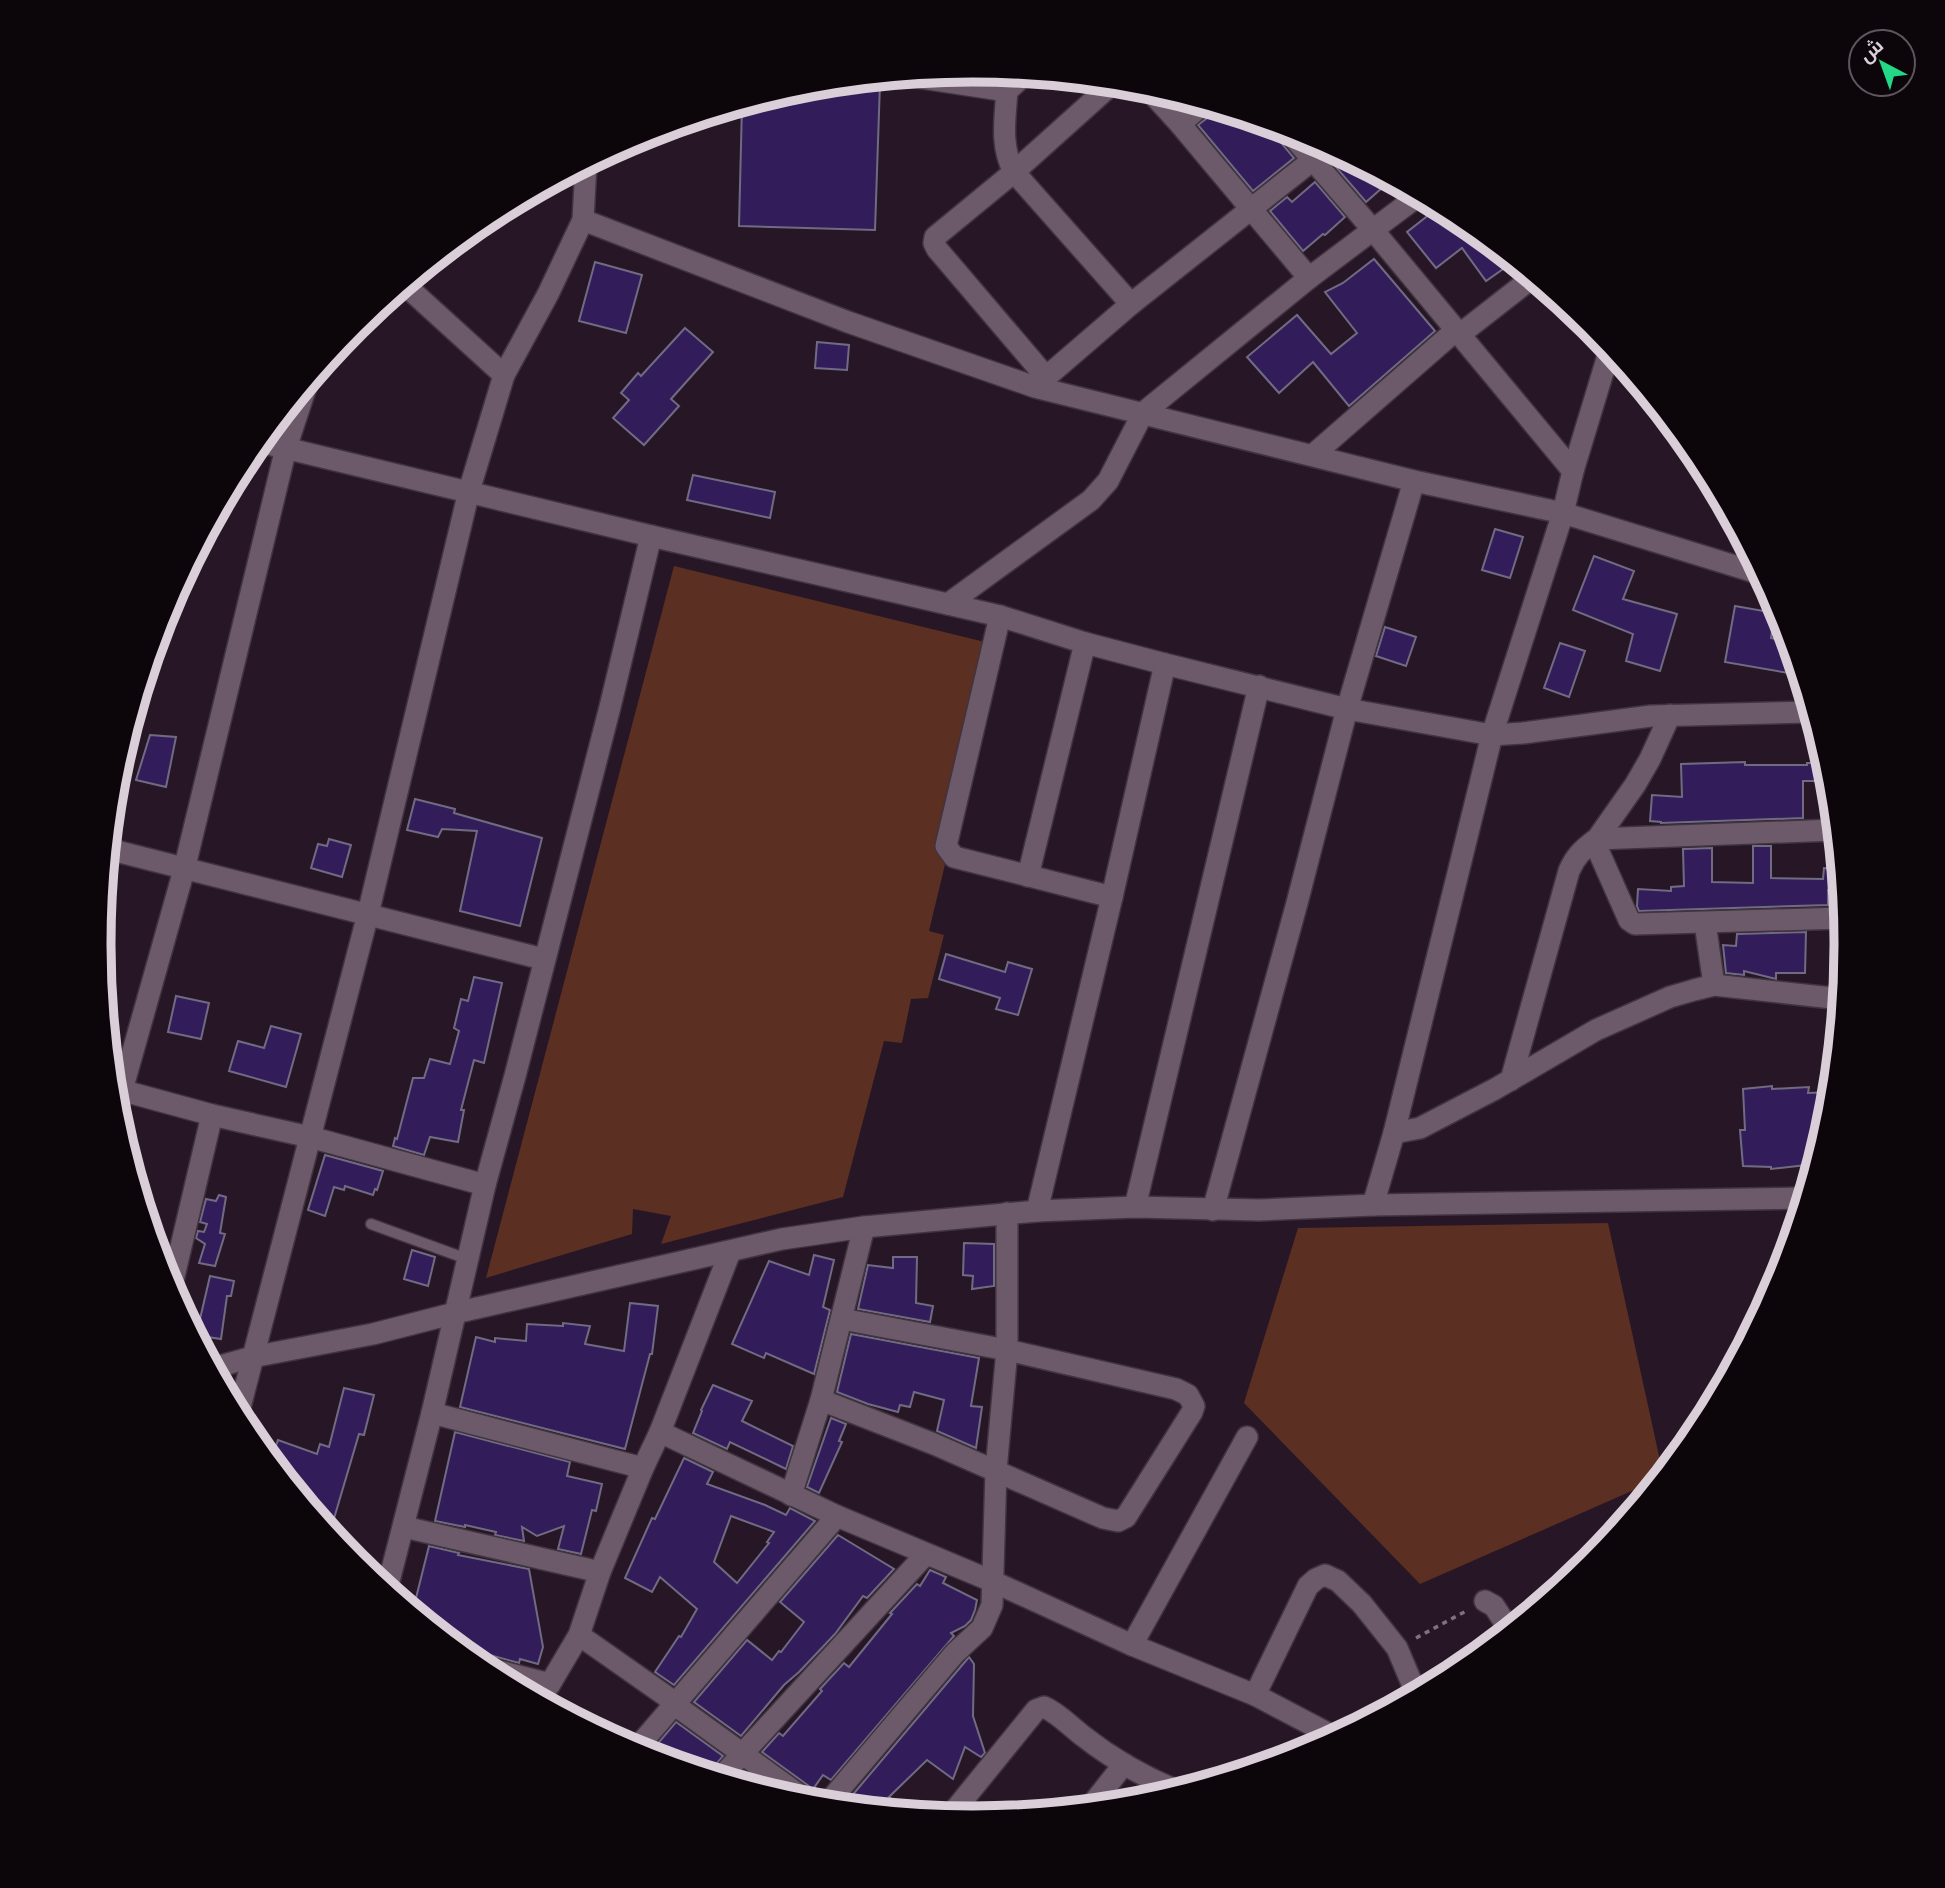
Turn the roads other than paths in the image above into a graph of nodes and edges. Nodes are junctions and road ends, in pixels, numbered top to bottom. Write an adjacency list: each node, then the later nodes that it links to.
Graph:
1 (955, 83): 3 (street)
2 (1014, 83): 3 (street)
3 (1007, 90): 10 (street)
4 (1102, 93): 10 (street)
5 (1162, 104): 7 (street)
6 (1194, 112): 7 (street)
7 (1180, 124): 13 (street)
8 (1318, 155): 13 (street)
9 (1322, 157): 15 (street)
10 (1014, 172): 19 (street); 23 (street)
11 (585, 174): 14 (street)
12 (1410, 202): 15 (street)
13 (1251, 208): 16 (street); 19 (street)
14 (583, 220): 22 (street); 23 (street)
15 (1373, 230): 16 (street); 20 (street)
16 (1309, 278): 25 (street)
17 (1525, 283): 20 (street)
18 (411, 290): 22 (street)
19 (1131, 304): 23 (street)
20 (1457, 333): 28 (street); 29 (street)
21 (1606, 361): 29 (street)
22 (504, 375): 31 (street)
23 (1040, 382): 25 (street)
24 (300, 406): 27 (street)
25 (1143, 413): 28 (street); 35 (street)
26 (271, 444): 27 (street)
27 (286, 448): 31 (street); 47 (street)
28 (1313, 455): 30 (street)
29 (1573, 471): 32 (street)
30 (1414, 481): 32 (street); 40 (street)
31 (469, 491): 33 (street); 50 (street)
32 (1563, 513): 34 (street); 43 (street)
33 (651, 536): 35 (street); 53 (street)
34 (1748, 570)
35 (948, 604): 36 (street)
36 (1000, 616): 37 (street); 48 (street)
37 (1085, 643): 38 (street); 48 (street)
38 (1165, 664): 39 (street); 49 (street)
39 (1259, 686): 40 (street); 65 (street)
40 (1347, 709): 43 (street); 66 (street)
41 (1802, 712): 42 (street)
42 (1670, 715): 43 (street); 45 (street)
43 (1492, 735): 60 (street)
44 (1827, 830): 45 (street)
45 (1595, 840): 52 (street); 57 (street)
46 (116, 851): 47 (street)
47 (184, 870): 50 (street); 56 (street)
48 (1028, 876): 49 (street)
49 (1112, 897): 67 (street)
50 (368, 914): 53 (street); 61 (street)
51 (1833, 918): 52 (street)
52 (1705, 923): 54 (street)
53 (543, 959): 62 (street)
54 (1714, 985): 55 (street); 57 (street)
55 (1832, 998)
56 (121, 1075)
57 (1511, 1080): 60 (street)
58 (124, 1091): 59 (street)
59 (212, 1115): 61 (street); 73 (street)
60 (1394, 1133): 64 (street)
61 (310, 1138): 62 (street); 77 (street)
62 (485, 1185): 72 (street)
63 (1796, 1198): 64 (street)
64 (1373, 1205): 66 (street)
65 (1135, 1208): 66 (street); 67 (street)
66 (1213, 1210)
67 (1038, 1211): 68 (street)
68 (1007, 1213): 70 (street); 76 (street)
69 (371, 1224): 72 (lane)
70 (864, 1227): 71 (street); 75 (street)
71 (730, 1252): 74 (street); 82 (street)
72 (467, 1259): 74 (street)
73 (175, 1272)
74 (455, 1313): 77 (street); 81 (street)
75 (842, 1320): 76 (street); 80 (street)
76 (1007, 1350): 85 (street); 85 (street)
77 (252, 1357): 78 (street); 79 (street)
78 (221, 1366)
79 (242, 1400)
80 (821, 1400): 85 (street); 86 (street)
81 (432, 1413): 84 (street); 88 (street)
82 (660, 1432): 84 (street); 86 (street)
83 (1247, 1437): 96 (street)
84 (643, 1468): 90 (street)
85 (996, 1470): 92 (street)
86 (791, 1495): 87 (street)
87 (837, 1516): 89 (street); 100 (street)
88 (404, 1527): 90 (street); 91 (street)
89 (926, 1554): 92 (street); 103 (street)
90 (600, 1573): 95 (street)
91 (390, 1579)
92 (994, 1582): 96 (street); 108 (street)
93 (1485, 1601): 94 (street)
94 (1504, 1622)
95 (579, 1635): 98 (street); 100 (street)
96 (1132, 1644): 99 (street)
97 (1412, 1684): 99 (street)
98 (544, 1691)
99 (1255, 1695): 101 (street)
100 (675, 1705): 102 (street); 103 (street)
101 (1323, 1731)
102 (644, 1740)
103 (743, 1754): 105 (street); 106 (street)
104 (1124, 1764): 107 (street); 109 (street); 110 (street)
105 (728, 1770)
106 (784, 1784)
107 (1163, 1784)
108 (835, 1794)
109 (1099, 1796)
110 (959, 1806)

